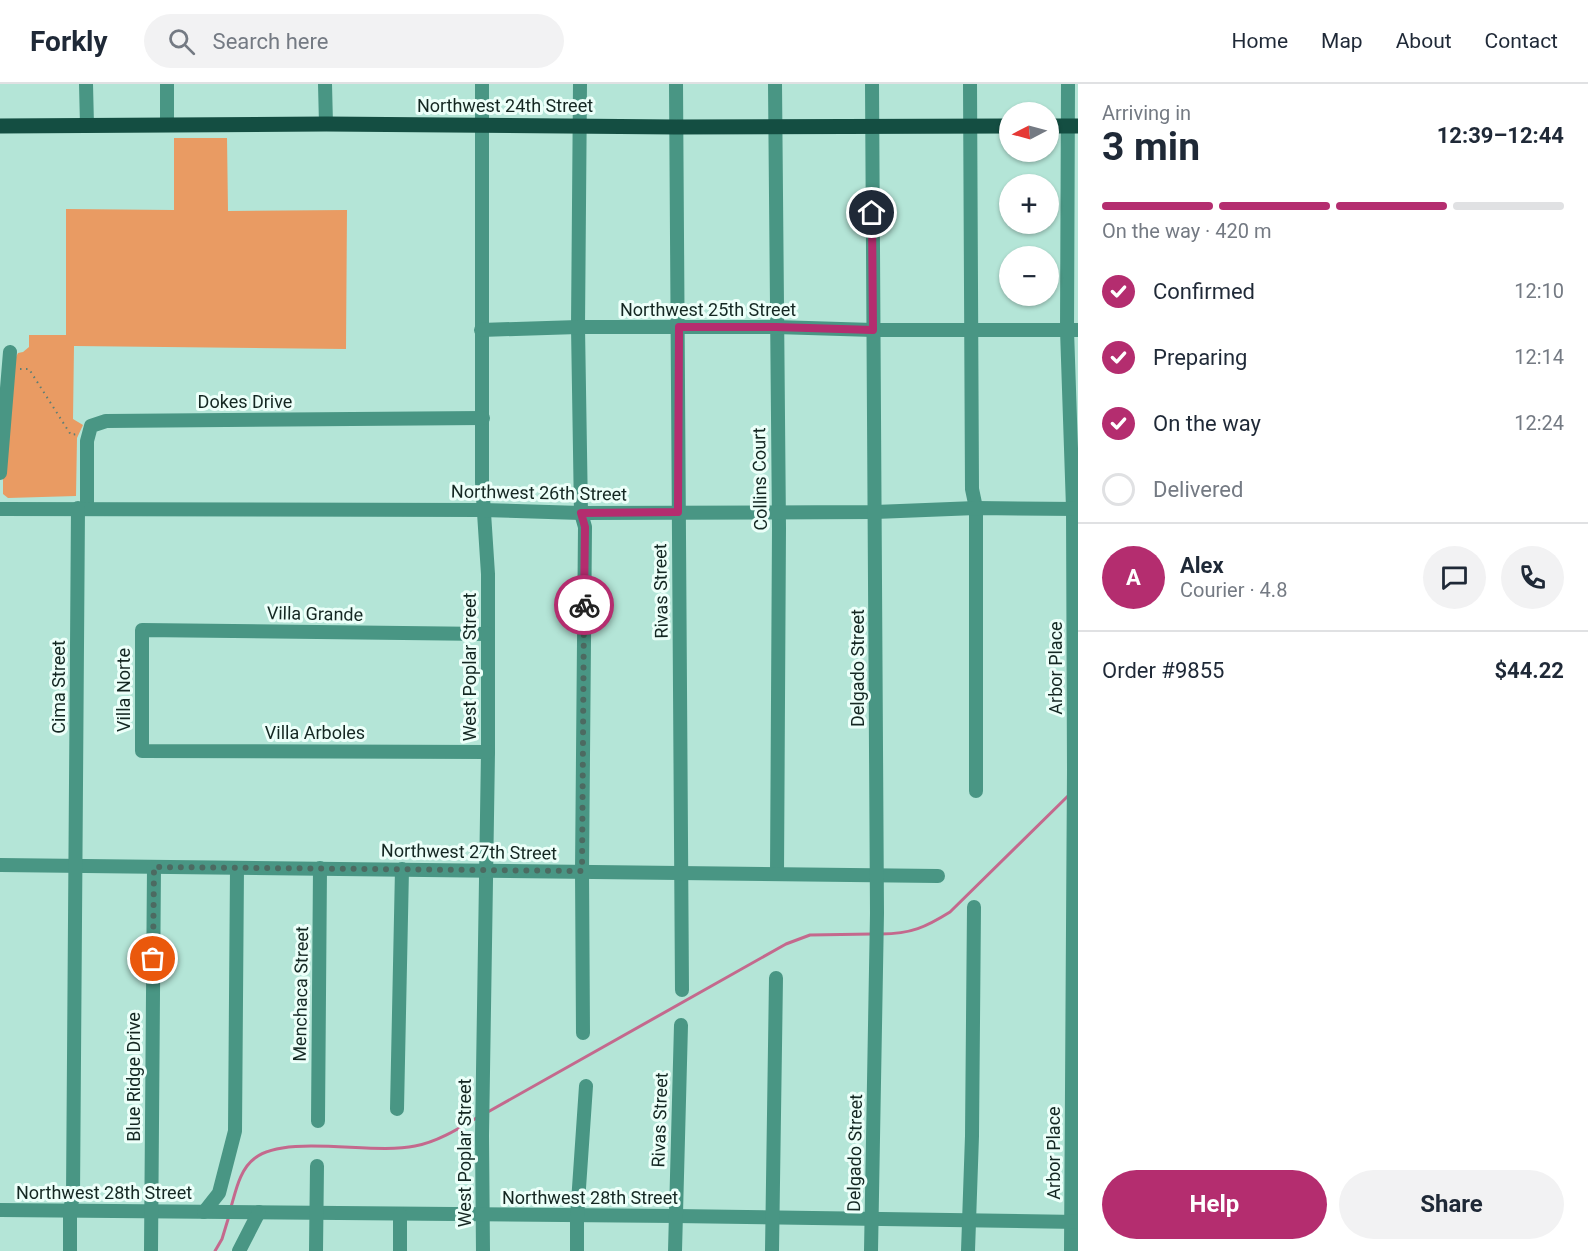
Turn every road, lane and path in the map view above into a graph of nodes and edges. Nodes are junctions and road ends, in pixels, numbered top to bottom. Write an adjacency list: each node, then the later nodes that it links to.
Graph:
1 (86, 84): 12 (street)
2 (167, 84): 13 (street)
3 (326, 84): 11 (street)
4 (482, 84): 14 (street, West Poplar Street)
5 (580, 84): 16 (street)
6 (676, 84): 17 (street, Rivas Street)
7 (775, 84): 22 (street, Collins Court)
8 (872, 84): 18 (street, Delgado Street)
9 (970, 84): 19 (street)
10 (1068, 84): 21 (street, Arbor Place)
11 (326, 124): 13 (main road, Northwest 24th Street); 14 (main road, Northwest 24th Street)
12 (87, 125): 13 (main road, Northwest 24th Street); 15 (main road, Northwest 24th Street)
13 (167, 125)
14 (482, 125): 16 (main road, Northwest 24th Street); 27 (street, West Poplar Street)
15 (0, 126)
16 (580, 126): 17 (main road, Northwest 24th Street); 23 (street)
17 (676, 126): 22 (main road, Northwest 24th Street); 24 (street, Rivas Street)
18 (871, 126): 19 (main road, Northwest 24th Street); 22 (main road, Northwest 24th Street); 28 (street, Delgado Street)
19 (970, 126): 20 (main road, Northwest 24th Street); 26 (street)
20 (999, 126)
21 (1073, 126): 29 (street, Arbor Place)
22 (775, 127): 25 (street, Collins Court)
23 (578, 327): 24 (street, Northwest 25th Street); 27 (street, Northwest 25th Street); 42 (street)
24 (679, 327): 25 (street, Northwest 25th Street); 40 (street, Rivas Street)
25 (776, 327): 28 (street, Northwest 25th Street); 43 (street, Collins Court)
26 (970, 329): 28 (street, Northwest 25th Street); 29 (street, Northwest 25th Street); 36 (street)
27 (481, 330): 32 (street, West Poplar Street)
28 (873, 330): 41 (street, Delgado Street)
29 (1072, 330): 38 (street, Arbor Place)
30 (10, 351): 34 (street)
31 (15, 369): 33 (path)
32 (483, 418): 33 (street, Dokes Drive); 39 (street, West Poplar Street)
33 (88, 432): 35 (street)
34 (0, 473)
35 (83, 508): 37 (street, Northwest 26th Street); 39 (street, Northwest 26th Street); 50 (street, Cima Street)
36 (976, 508): 38 (street, Northwest 26th Street); 41 (street, Northwest 26th Street); 48 (street)
37 (0, 509)
38 (1076, 509): 61 (street, Arbor Place)
39 (483, 510): 42 (street, Northwest 26th Street); 45 (street, West Poplar Street)
40 (678, 512): 42 (street, Northwest 26th Street); 43 (street, Northwest 26th Street); 57 (street, Rivas Street)
41 (875, 512): 43 (street, Northwest 26th Street); 59 (street, Delgado Street)
42 (581, 513): 56 (street)
43 (778, 513): 58 (street, Collins Court)
44 (142, 630): 45 (street, Villa Grande); 46 (street, Villa Norte)
45 (488, 634): 47 (street, West Poplar Street)
46 (142, 751): 47 (street, Villa Arboles)
47 (488, 752): 55 (street, West Poplar Street)
48 (976, 791)
49 (0, 865): 50 (street, Northwest 27th Street)
50 (75, 866): 51 (street, Northwest 27th Street); 72 (street, Cima Street)
51 (154, 867): 52 (street, Northwest 27th Street); 73 (street, Blue Ridge Drive)
52 (237, 868): 53 (street, Northwest 27th Street); 74 (street)
53 (320, 868): 54 (street, Northwest 27th Street); 69 (street, Menchaca Street)
54 (402, 869): 55 (street, Northwest 27th Street); 68 (street)
55 (487, 870): 56 (street, Northwest 27th Street); 78 (street, West Poplar Street)
56 (582, 871): 57 (street, Northwest 27th Street); 66 (street)
57 (682, 872): 58 (street, Northwest 27th Street); 64 (street, Rivas Street)
58 (777, 874): 59 (street, Northwest 27th Street)
59 (877, 876): 60 (street, Northwest 27th Street); 82 (street, Delgado Street)
60 (938, 876)
61 (1076, 879): 84 (street, Arbor Place)
62 (974, 908): 83 (street)
63 (776, 978): 81 (street)
64 (682, 990)
65 (681, 1025): 80 (street, Rivas Street)
66 (583, 1033)
67 (586, 1086): 79 (street)
68 (397, 1109)
69 (318, 1120)
70 (316, 1166): 76 (street)
71 (0, 1210): 72 (street, Northwest 28th Street)
72 (70, 1210): 73 (street, Northwest 28th Street); 85 (street, Cima Street)
73 (151, 1211): 74 (street, Northwest 28th Street); 86 (street, Blue Ridge Drive)
74 (208, 1212): 75 (street, Northwest 28th Street)
75 (259, 1212): 76 (street, Northwest 28th Street); 87 (street)
76 (316, 1213): 77 (street, Northwest 28th Street); 88 (street)
77 (400, 1214): 78 (street, Northwest 28th Street); 89 (street)
78 (483, 1215): 79 (street, Northwest 28th Street); 90 (street, West Poplar Street)
79 (577, 1216): 80 (street, Northwest 28th Street); 91 (street)
80 (675, 1216): 81 (street, Northwest 28th Street); 92 (street, Rivas Street)
81 (773, 1218): 82 (street, Northwest 28th Street); 93 (street)
82 (871, 1219): 83 (street, Northwest 28th Street); 94 (street, Delgado Street)
83 (968, 1221): 84 (street, Northwest 28th Street); 95 (street)
84 (1075, 1222): 96 (street, Arbor Place)
85 (70, 1251)
86 (151, 1251)
87 (239, 1251)
88 (316, 1251)
89 (400, 1251)
90 (483, 1251)
91 (577, 1251)
92 (675, 1251)
93 (772, 1251)
94 (871, 1251)
95 (968, 1251)
96 (1071, 1251)

